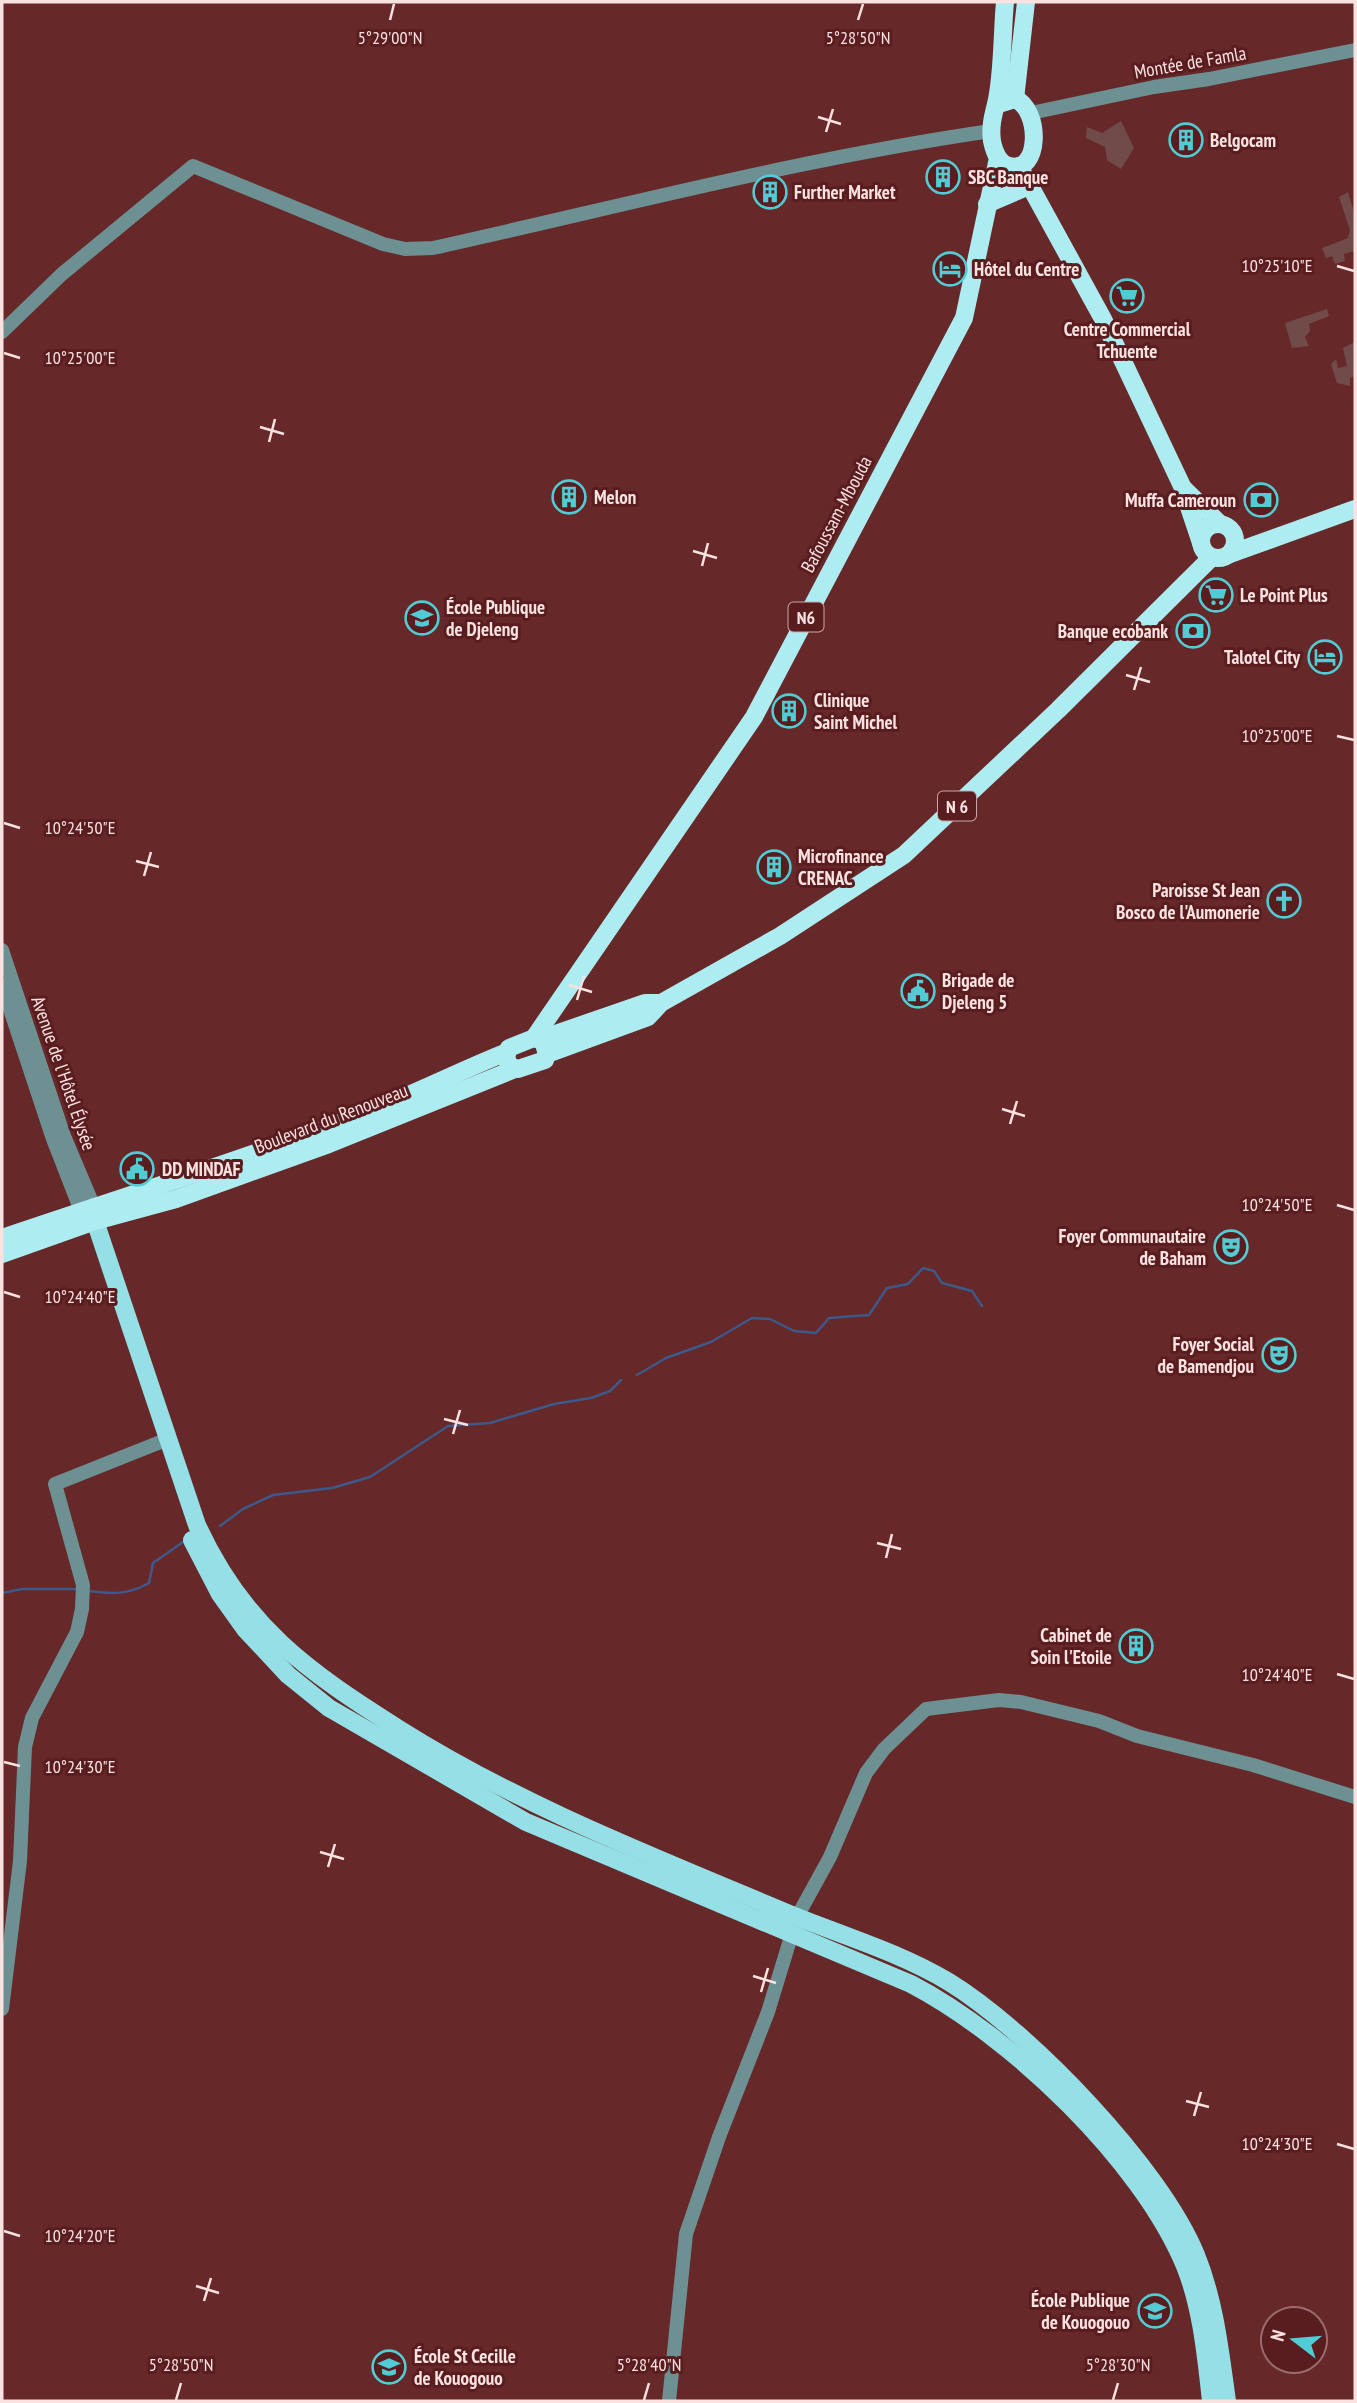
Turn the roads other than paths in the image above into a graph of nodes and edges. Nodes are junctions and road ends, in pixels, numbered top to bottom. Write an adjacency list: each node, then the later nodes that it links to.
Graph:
1 (1005, 6): 2 (highway); 5 (highway)
2 (1026, 7): 4 (highway)
3 (1355, 50): 6 (street, Montée de Famla)
4 (1015, 99): 5 (highway); 6 (highway)
5 (996, 105): 7 (highway)
6 (1031, 113): 9 (highway)
7 (992, 131): 8 (highway); 12 (street)
8 (998, 158): 9 (highway); 11 (highway, Bafoussam-Mbouda / N6)
9 (1019, 166): 10 (highway)
10 (1030, 186): 11 (highway); 13 (highway)
11 (987, 204): 21 (highway, Bafoussam-Mbouda / N6)
12 (2, 332)
13 (1182, 486): 15 (highway); 17 (highway)
14 (1355, 509): 16 (highway)
15 (1227, 529): 16 (highway); 17 (highway); 18 (highway)
16 (1276, 536): 18 (highway)
17 (1206, 550): 18 (highway); 21 (highway, N 6)
18 (1230, 554)
19 (2, 950): 23 (street, Avenue de l'Hôtel Élysée)
20 (2, 985): 23 (street, Avenue de l'Hôtel Élysée)
21 (541, 1044): 22 (highway); 22 (highway)
22 (511, 1061): 23 (highway, Boulevard du Renouveau)
23 (89, 1216): 24 (highway, Boulevard du Renouveau); 25 (highway, Boulevard du Renouveau); 26 (main road)
24 (2, 1238)
25 (2, 1254)
26 (165, 1440): 28 (main road); 29 (street)
27 (1355, 1797): 28 (street)
28 (795, 1926): 30 (street); 31 (main road); 32 (main road)
29 (2, 2009)
30 (669, 2401)
31 (1211, 2401)
32 (1227, 2401)

